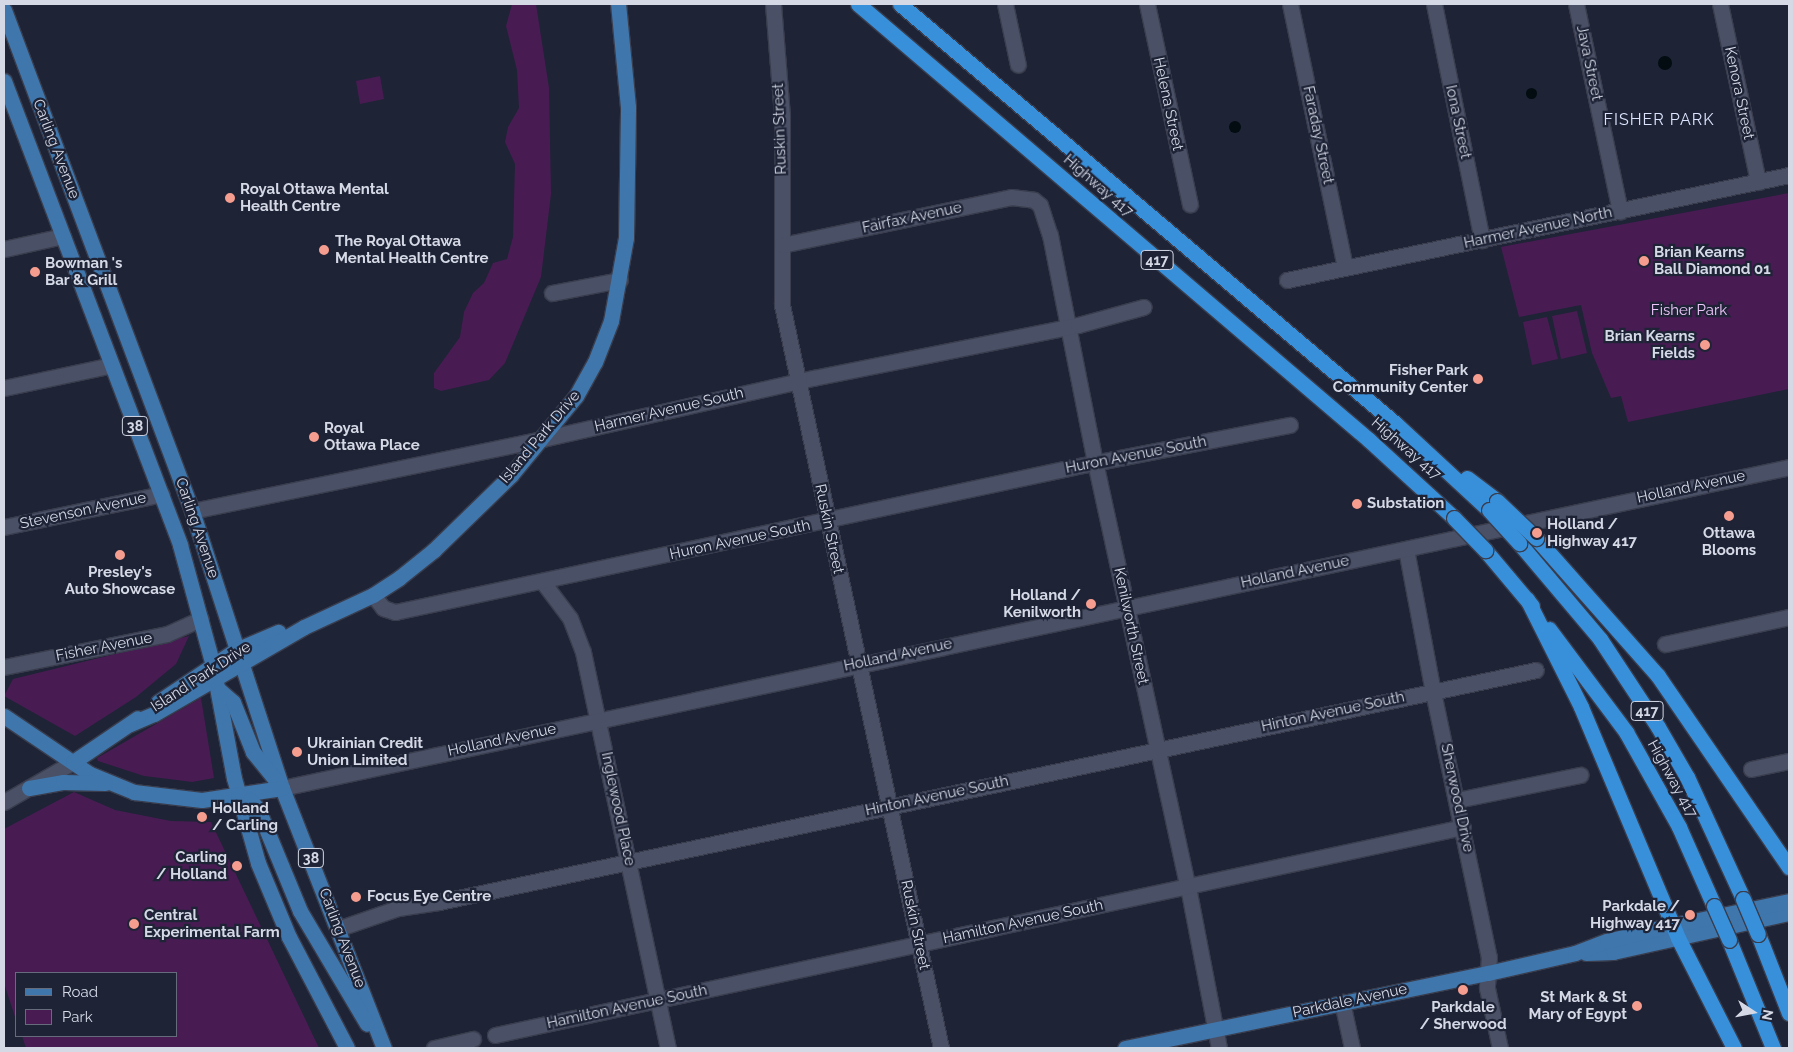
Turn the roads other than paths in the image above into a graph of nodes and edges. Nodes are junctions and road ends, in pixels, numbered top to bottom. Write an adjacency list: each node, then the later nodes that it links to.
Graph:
1 (618, 4): 24 (main road, Island Park Drive)
2 (773, 4): 21 (street, Ruskin Street)
3 (858, 4): 46 (highway, Highway 417 / 417, bridge)
4 (900, 4): 39 (highway, 417)
5 (1005, 4): 12 (street)
6 (1147, 4): 16 (street, Helena Street)
7 (1290, 4): 23 (street, Faraday Street)
8 (1434, 4): 20 (street, Iona Street)
9 (1576, 4): 18 (street, Java Street)
10 (1720, 4): 15 (street, Kenora Street)
11 (4, 10): 30 (main road, Carling Avenue / 38)
12 (1018, 64)
13 (4, 81): 19 (main road, Carling Avenue / 38)
14 (1789, 175): 15 (street, Harmer Avenue North)
15 (1758, 182): 18 (street, Harmer Avenue North)
16 (1190, 204)
17 (1040, 205): 21 (street, Fairfax Avenue); 28 (street, Kenilworth Street)
18 (1620, 211): 20 (street, Harmer Avenue North)
19 (63, 236): 22 (street); 29 (main road, Carling Avenue / 38)
20 (1482, 240): 23 (street, Harmer Avenue North)
21 (782, 245): 31 (street, Ruskin Street)
22 (4, 249)
23 (1346, 267): 25 (street, Harmer Avenue North)
24 (620, 280): 26 (street); 35 (main road, Island Park Drive)
25 (1287, 280)
26 (552, 293)
27 (1144, 307): 28 (street, Harmer Avenue South)
28 (1068, 326): 31 (street, Harmer Avenue South); 36 (street, Kenilworth Street)
29 (112, 365): 32 (street); 33 (main road, Carling Avenue / 38)
30 (143, 379): 33 (main road); 40 (main road, Carling Avenue / 38)
31 (798, 381): 35 (street, Harmer Avenue South); 41 (street, Ruskin Street)
32 (4, 388)
33 (120, 388): 38 (main road, Carling Avenue / 38)
34 (1290, 425): 36 (street, Huron Avenue South)
35 (542, 439): 40 (street, Harmer Avenue South); 45 (main road, Island Park Drive)
36 (1095, 462): 41 (street, Huron Avenue South); 47 (street, Kenilworth Street)
37 (1789, 467): 43 (street, Holland Avenue)
38 (162, 494): 42 (street, Stevenson Avenue); 49 (main road, Carling Avenue / 38)
39 (1494, 506): 75 (highway, bridge); 85 (highway, 417, bridge)
40 (192, 512): 51 (main road, Carling Avenue / 38)
41 (827, 522): 44 (street, Huron Avenue South); 52 (street, Ruskin Street)
42 (4, 527)
43 (1406, 549): 47 (street, Holland Avenue); 56 (street, Sherwood Drive)
44 (542, 581): 45 (street, Huron Avenue South); 59 (street, Inglewood Place)
45 (373, 594): 51 (main road, Island Park Drive)
46 (1527, 599): 80 (highway); 99 (highway, Highway 417 / 417, bridge)
47 (1127, 607): 52 (street, Holland Avenue); 61 (street, Kenilworth Street)
48 (1789, 617): 50 (street)
49 (201, 619): 53 (street, Fisher Avenue); 55 (main road, Carling Avenue / 38)
50 (1665, 644)
51 (238, 657): 55 (main road, Island Park Drive); 68 (main road, Carling Avenue / 38)
52 (857, 664): 59 (street, Holland Avenue); 72 (street, Ruskin Street)
53 (4, 667)
54 (1536, 670): 56 (street, Hinton Avenue South)
55 (215, 678): 63 (main road, Island Park Drive); 68 (main road); 69 (main road, Carling Avenue / 38)
56 (1433, 692): 61 (street, Hinton Avenue South); 70 (street, Sherwood Drive)
57 (4, 707): 60 (main road, Holland Avenue)
58 (4, 716): 60 (main road, Holland Avenue)
59 (598, 719): 68 (street, Holland Avenue); 74 (street, Inglewood Place)
60 (22, 726): 63 (main road, Holland Avenue)
61 (1157, 748): 72 (street, Hinton Avenue South); 76 (street, Kenilworth Street)
62 (1789, 761): 64 (street)
63 (73, 762): 66 (main road, Holland Avenue); 67 (street)
64 (1751, 770)
65 (1580, 775): 70 (street)
66 (109, 783): 67 (main road); 69 (main road, Holland Avenue)
67 (28, 788): 71 (street)
68 (282, 788): 69 (main road, Holland Avenue); 79 (main road, Carling Avenue / 38)
69 (238, 795): 89 (main road, Carling Avenue / 38); 90 (main road)
70 (1458, 800): 73 (street, Sherwood Drive)
71 (4, 802)
72 (889, 807): 74 (street, Hinton Avenue South); 81 (street, Ruskin Street)
73 (1463, 827): 76 (street, Hamilton Avenue South); 82 (street, Sherwood Drive)
74 (630, 862): 79 (street, Hinton Avenue South); 83 (street, Inglewood Place)
75 (1789, 867)
76 (1188, 887): 81 (street, Hamilton Avenue South); 86 (street, Kenilworth Street)
77 (1789, 901): 80 (main road, Parkdale Avenue)
78 (1789, 913): 80 (main road, Parkdale Avenue)
79 (340, 928): 90 (main road, Carling Avenue / 38)
80 (1675, 931): 82 (main road, Parkdale Avenue); 98 (highway)
81 (919, 944): 83 (street, Hamilton Avenue South); 93 (street, Ruskin Street)
82 (1488, 973): 84 (main road, Parkdale Avenue); 97 (street, Sherwood Drive)
83 (658, 1000): 87 (street, Hamilton Avenue South); 92 (street, Inglewood Place)
84 (1342, 1002): 86 (main road, Parkdale Avenue); 96 (street)
85 (1789, 1012)
86 (1215, 1029): 94 (main road, Parkdale Avenue); 95 (street, Kenilworth Street)
87 (495, 1035)
88 (473, 1039): 91 (street)
89 (347, 1048)
90 (383, 1048)
91 (434, 1048)
92 (668, 1048)
93 (941, 1048)
94 (1125, 1048)
95 (1219, 1048)
96 (1352, 1048)
97 (1500, 1048)
98 (1734, 1048)
99 (1772, 1048)

